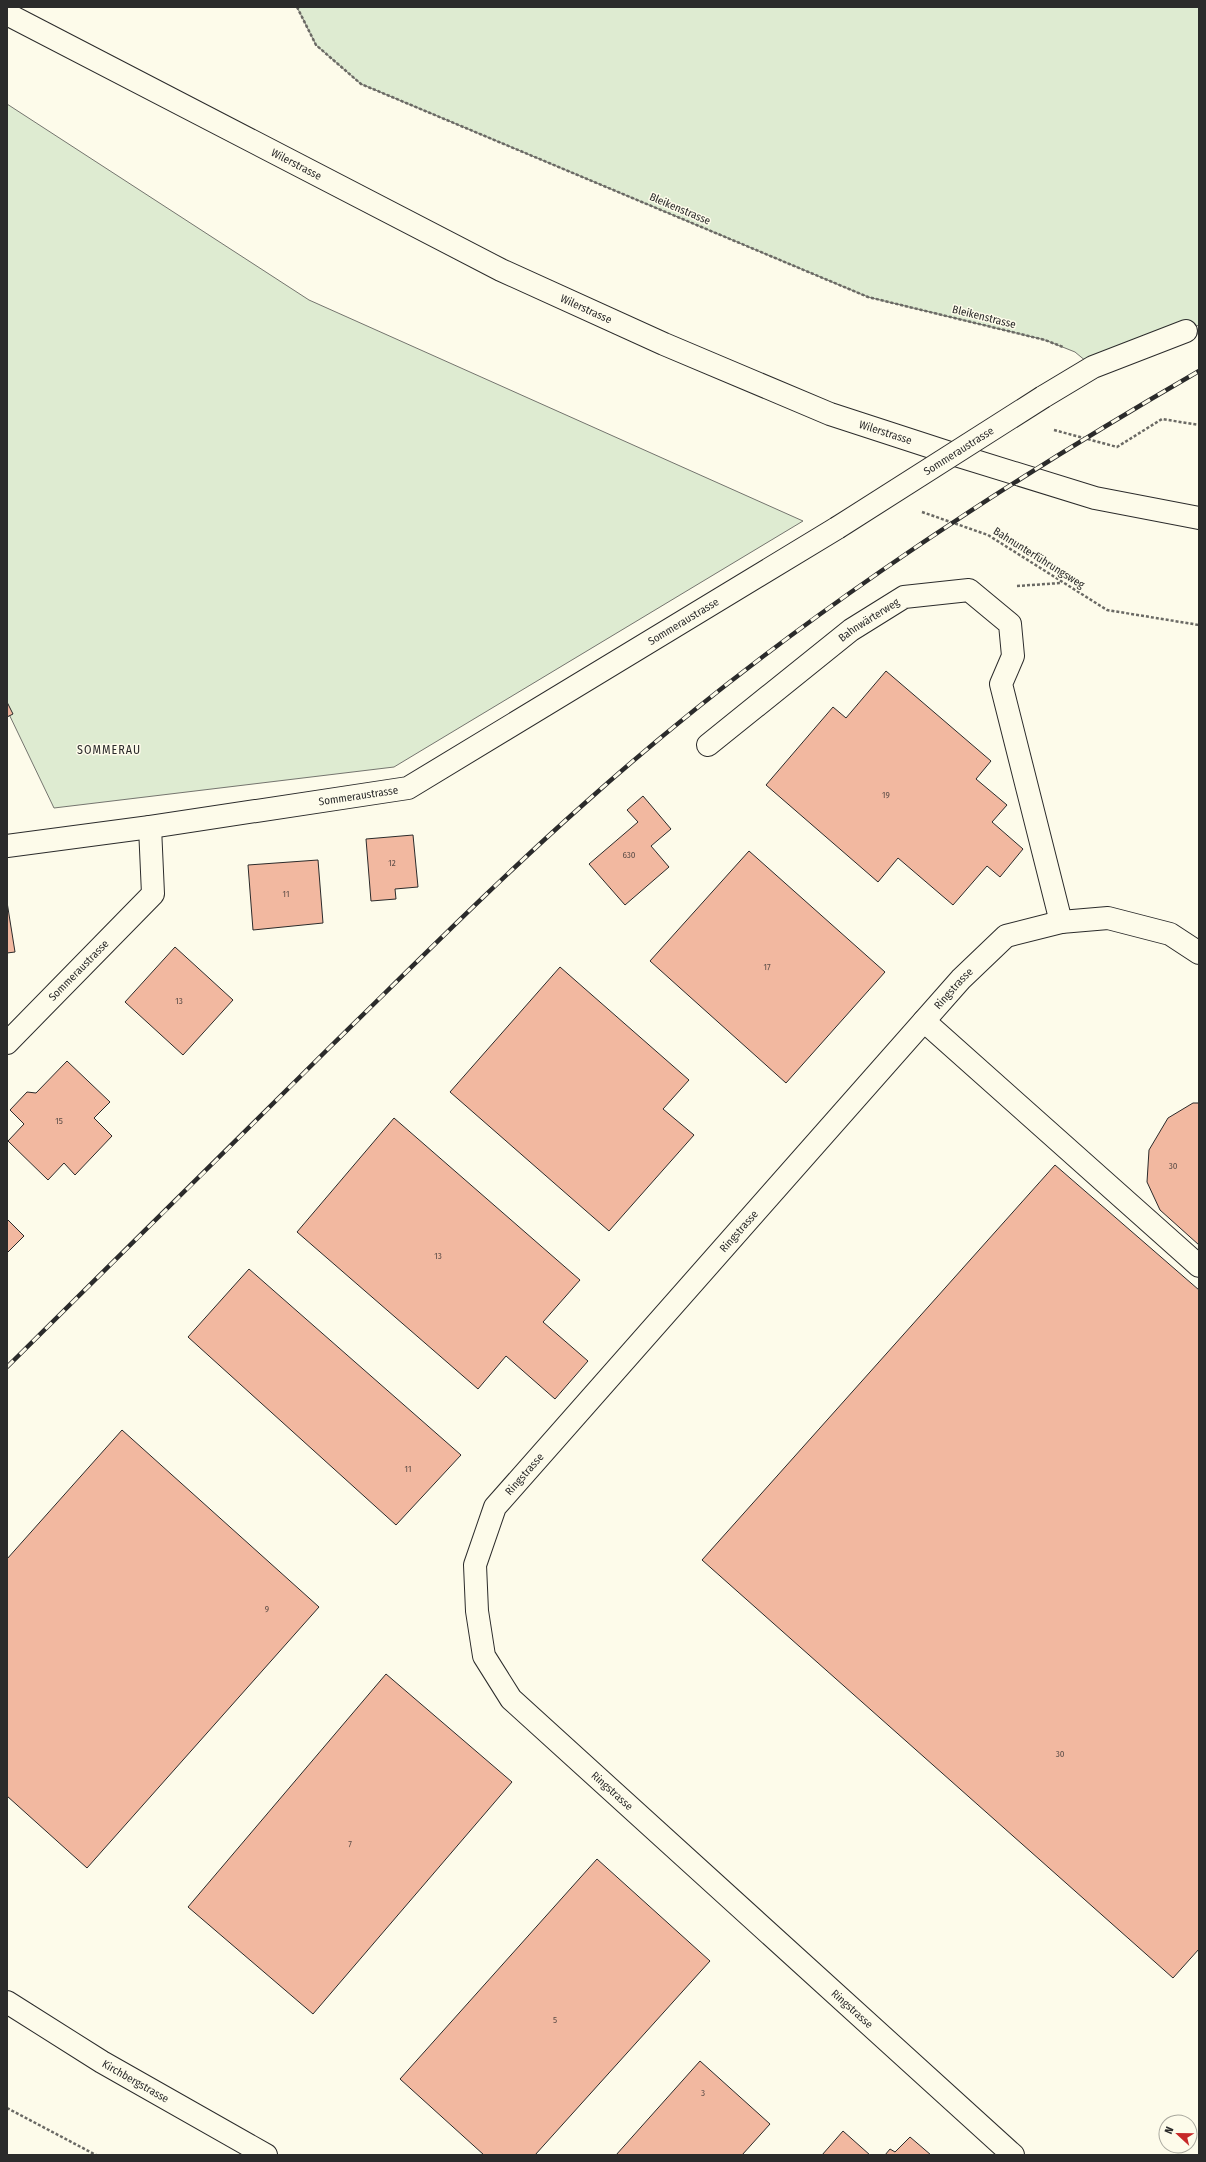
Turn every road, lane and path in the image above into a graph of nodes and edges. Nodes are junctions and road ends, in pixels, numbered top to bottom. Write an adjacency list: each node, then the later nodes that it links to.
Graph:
1 (297, 7): 4 (path, Bleikenstrasse)
2 (7, 14): 8 (street, Wilerstrasse)
3 (1186, 331): 4 (street, Sommeraustrasse)
4 (1093, 367): 11 (street, Sommeraustrasse, bridge)
5 (1199, 425): 6 (path)
6 (1054, 430)
7 (921, 511): 9 (path, Bahnunterführungsweg)
8 (1199, 518)
9 (1199, 625)
10 (708, 746): 13 (street, Bahnwärterweg)
11 (150, 827): 12 (street, Sommeraustrasse); 16 (street, Sommeraustrasse)
12 (7, 846)
13 (1061, 922): 14 (street, Ringstrasse); 15 (street, Ringstrasse)
14 (1199, 953)
15 (924, 1021): 17 (street); 22 (street, Ringstrasse)
16 (7, 1044)
17 (1199, 1266)
18 (7, 2002): 21 (street, Kirchbergstrasse)
19 (7, 2108): 20 (path)
20 (96, 2155)
21 (266, 2155)
22 (1013, 2155)

